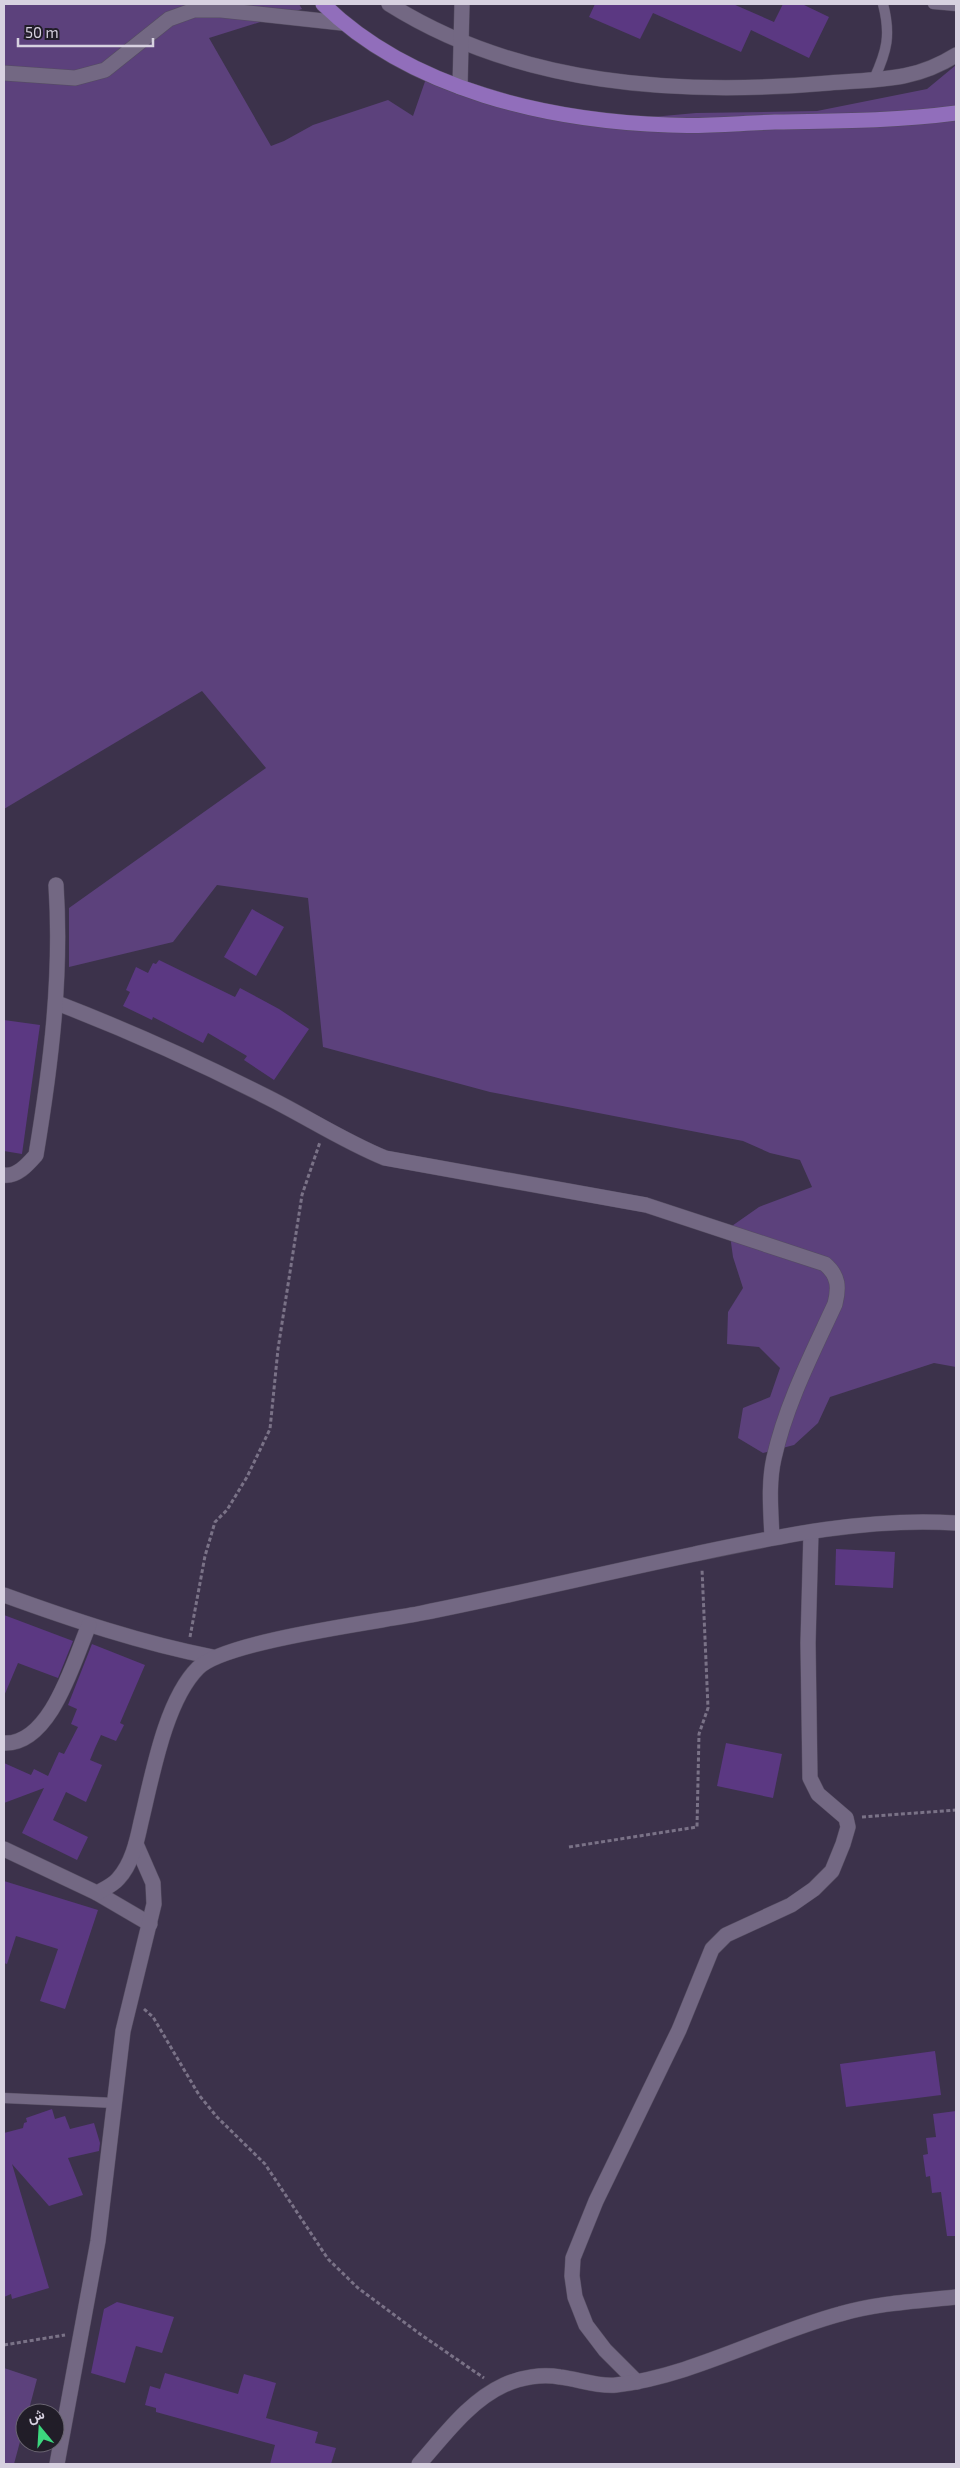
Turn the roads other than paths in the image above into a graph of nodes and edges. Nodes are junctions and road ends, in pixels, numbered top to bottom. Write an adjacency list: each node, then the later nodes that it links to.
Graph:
1 (323, 4): 7 (main road)
2 (389, 4): 8 (street)
3 (462, 4): 8 (street)
4 (883, 4): 11 (lane)
5 (933, 4): 6 (lane)
6 (956, 6)
7 (342, 23): 10 (street); 12 (main road)
8 (462, 41): 11 (street); 12 (street)
9 (956, 56): 11 (street)
10 (4, 73)
11 (874, 79)
12 (460, 87): 13 (main road)
13 (956, 113)
14 (56, 885): 15 (street)
15 (57, 1003): 16 (street); 19 (street)
16 (4, 1175)
17 (956, 1523): 18 (street)
18 (810, 1532): 19 (street); 31 (street)
19 (772, 1538): 22 (street)
20 (4, 1595): 21 (street)
21 (89, 1625): 22 (street); 23 (street)
22 (213, 1657): 24 (street)
23 (4, 1743)
24 (136, 1844): 26 (street); 27 (street)
25 (4, 1849): 26 (street)
26 (97, 1893): 27 (street)
27 (150, 1924): 29 (street)
28 (4, 2098): 29 (lane)
29 (114, 2103): 32 (street)
30 (956, 2297): 31 (street)
31 (637, 2382): 33 (street)
32 (57, 2464)
33 (419, 2464)

